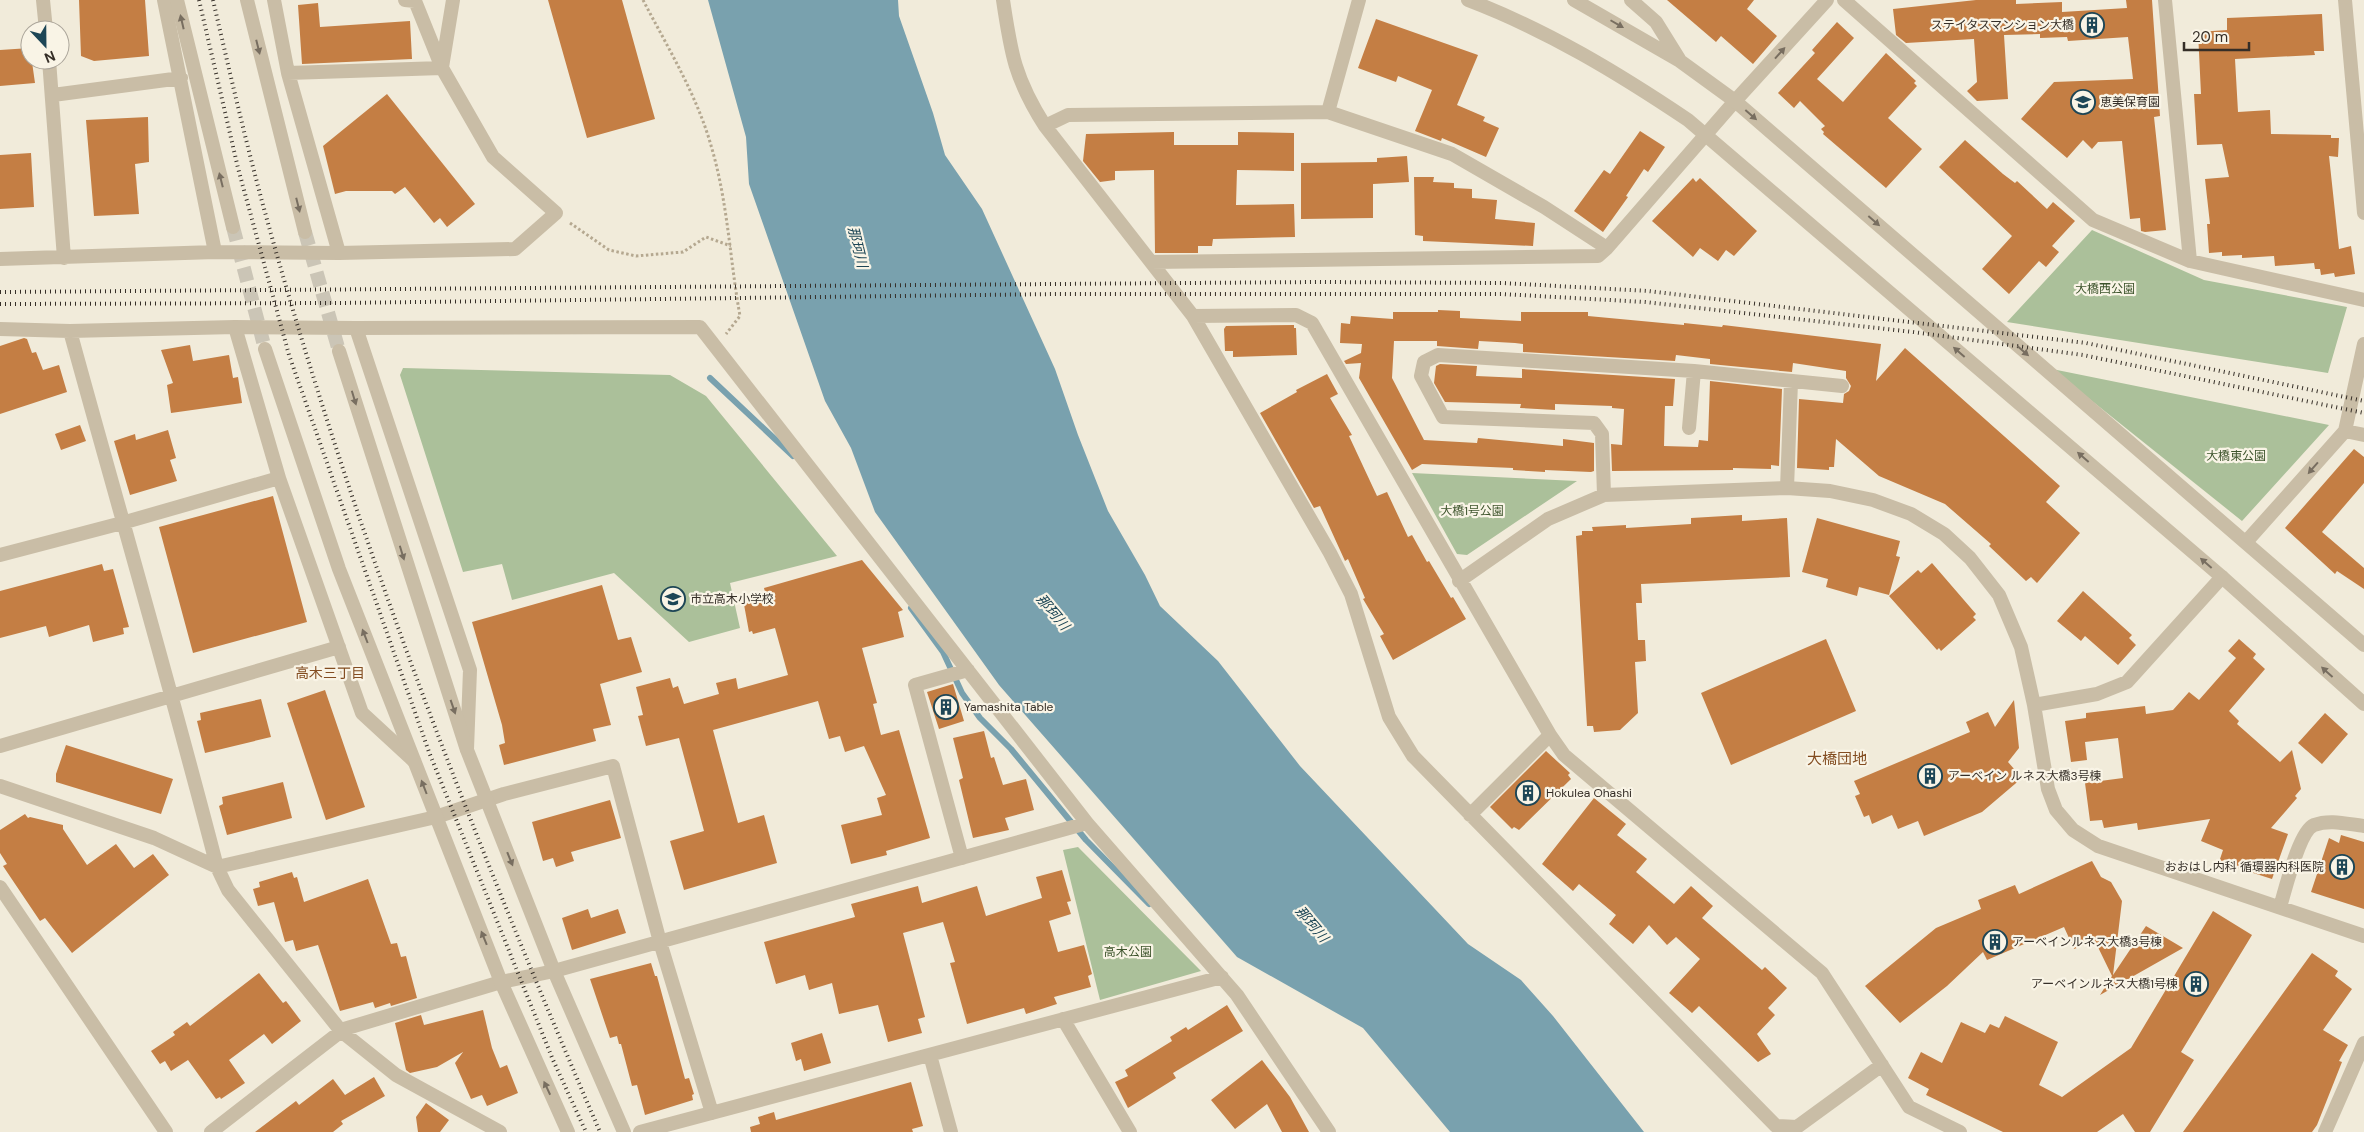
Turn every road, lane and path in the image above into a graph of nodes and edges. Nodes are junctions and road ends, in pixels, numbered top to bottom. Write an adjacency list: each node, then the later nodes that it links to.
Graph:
1 (43, 0): 18 (street)
2 (164, 0): 23 (street)
3 (177, 0): 32 (street, one-way to 3)
4 (247, 0): 33 (street, one-way to 33)
5 (274, 0): 22 (street)
6 (405, 0): 20 (street)
7 (453, 0): 20 (street)
8 (643, 0): 34 (path)
9 (1003, 0): 27 (street)
10 (1359, 0): 26 (street)
11 (1468, 0): 28 (street)
12 (1574, 0): 19 (street, one-way to 19)
13 (1631, 0): 19 (street)
14 (1826, 0): 25 (street, one-way to 14)
15 (1844, 0): 40 (street)
16 (2165, 0): 40 (street)
17 (2345, 0): 29 (street)
18 (45, 20)
19 (1680, 61): 25 (street)
20 (442, 68): 22 (street); 30 (street)
21 (50, 70): 24 (street)
22 (288, 73): 37 (street)
23 (182, 78): 24 (street); 36 (street)
24 (53, 95): 38 (street)
25 (1735, 101): 28 (street); 62 (street, one-way to 62)
26 (1328, 112): 27 (street); 35 (street)
27 (1045, 126): 41 (street)
28 (1706, 134): 35 (street); 64 (street, one-way to 28)
29 (2363, 186): 31 (street)
30 (556, 213): 34 (path); 37 (street)
31 (2364, 213)
32 (233, 227)
33 (305, 232)
34 (731, 247): 49 (path)
35 (1607, 248): 41 (street)
36 (215, 252): 37 (street); 38 (street)
37 (339, 253)
38 (64, 258): 39 (street)
39 (0, 259)
40 (2190, 261): 42 (street)
41 (1151, 262): 43 (street)
42 (2364, 300)
43 (1192, 316): 65 (street); 78 (street)
44 (235, 327): 45 (street); 47 (street); 58 (street)
45 (356, 328): 49 (street); 74 (street)
46 (0, 329): 47 (street)
47 (70, 331): 61 (street)
48 (2364, 344): 56 (street)
49 (716, 347): 68 (street)
50 (265, 349): 75 (street, one-way to 50)
51 (339, 351): 74 (street, one-way to 74)
52 (1694, 371): 53 (street); 55 (street); 60 (street)
53 (1791, 382): 54 (street); 59 (street)
54 (1842, 386)
55 (1689, 428)
56 (2345, 431): 57 (street); 62 (street, one-way to 62)
57 (2364, 435)
58 (279, 478): 61 (street); 67 (street)
59 (1787, 488): 60 (street); 71 (street)
60 (1604, 495): 65 (street)
61 (122, 523): 63 (street); 69 (street)
62 (2246, 542): 66 (street)
63 (0, 555)
64 (2222, 577): 70 (street, one-way to 64); 71 (street)
65 (1459, 581): 72 (street)
66 (2364, 645)
67 (339, 647): 69 (street); 75 (street)
68 (968, 670): 80 (street); 82 (street)
69 (172, 695): 73 (street); 83 (street)
70 (2364, 704)
71 (2034, 705): 85 (street)
72 (1550, 735): 78 (street); 95 (street)
73 (0, 746)
74 (468, 750): 77 (street)
75 (414, 761): 79 (street, one-way to 75)
76 (0, 786): 83 (street)
77 (486, 800): 79 (street); 87 (street); 88 (street, one-way to 88)
78 (1470, 815): 95 (street)
79 (436, 817): 83 (street); 90 (street, one-way to 79)
80 (1087, 823): 82 (street); 89 (street)
81 (2364, 826): 85 (street)
82 (962, 858): 87 (street)
83 (217, 867): 92 (street)
84 (0, 887): 97 (street)
85 (2280, 907): 86 (street)
86 (2364, 936)
87 (660, 942): 88 (street); 96 (street)
88 (554, 971): 90 (street); 101 (street)
89 (1222, 977): 91 (street); 105 (street)
90 (501, 982): 92 (street); 100 (street, one-way to 90)
91 (1063, 1019): 94 (street); 104 (street)
92 (341, 1031): 98 (street); 99 (street)
93 (2364, 1043): 107 (street)
94 (930, 1054): 96 (street); 103 (street)
95 (1882, 1065): 106 (street)
96 (712, 1113): 102 (street)
97 (166, 1132)
98 (211, 1132)
99 (500, 1132)
100 (568, 1132)
101 (624, 1132)
102 (640, 1132)
103 (951, 1132)
104 (1130, 1132)
105 (1329, 1132)
106 (1960, 1132)
107 (2324, 1132)

